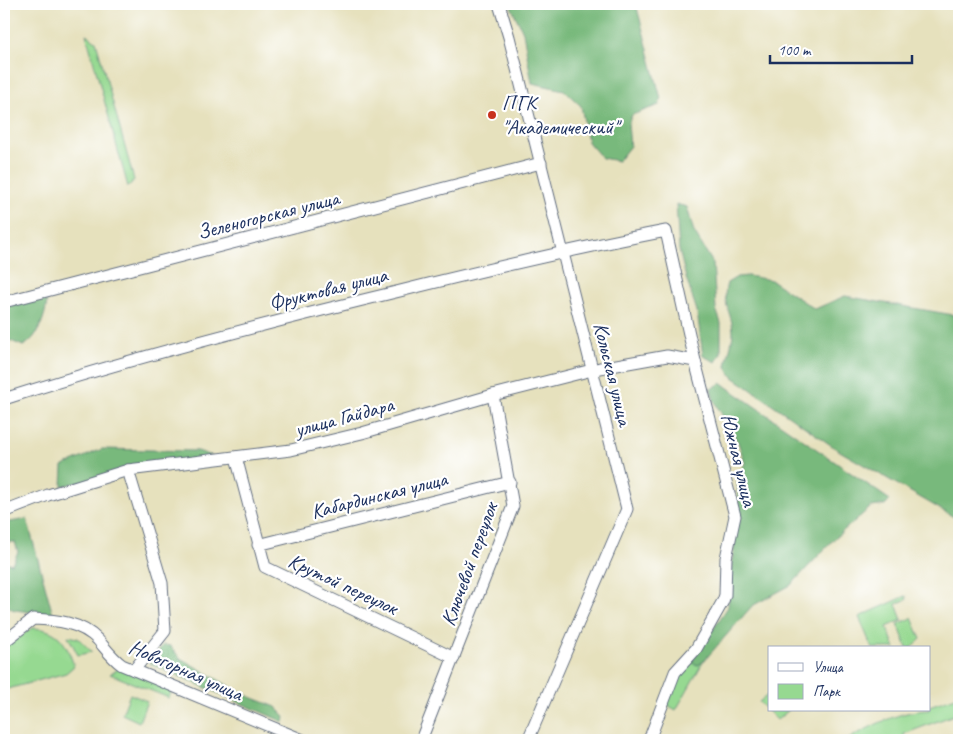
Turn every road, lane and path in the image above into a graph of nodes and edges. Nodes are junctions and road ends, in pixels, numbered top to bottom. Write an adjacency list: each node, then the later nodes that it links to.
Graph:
1 (499, 4): 2 (street, Кольская улица)
2 (541, 163): 4 (street, Кольская улица); 5 (street, Зеленогорская улица)
3 (666, 231): 4 (street, Фруктовая улица); 6 (street, Южная улица)
4 (563, 252): 7 (street, Кольская улица); 9 (street, Фруктовая улица)
5 (4, 302)
6 (695, 361): 7 (street, улица Гайдара); 21 (street, Южная улица)
7 (593, 370): 8 (street, улица Гайдара); 20 (street, Кольская улица)
8 (493, 395): 10 (street, улица Гайдара); 12 (street, Ключевой переулок)
9 (4, 399)
10 (236, 457): 11 (street, улица Гайдара); 14 (street, Крутой переулок)
11 (128, 470): 13 (street, улица Гайдара); 17 (street)
12 (510, 482): 14 (street, Кабардинская улица); 16 (street, Ключевой переулок)
13 (4, 512)
14 (258, 545): 16 (street, Крутой переулок)
15 (4, 642): 17 (street, Новогорная улица)
16 (454, 658): 19 (street, Ключевой переулок)
17 (134, 670): 18 (street, Новогорная улица)
18 (303, 740)
19 (421, 740)
20 (528, 740)
21 (649, 740)

